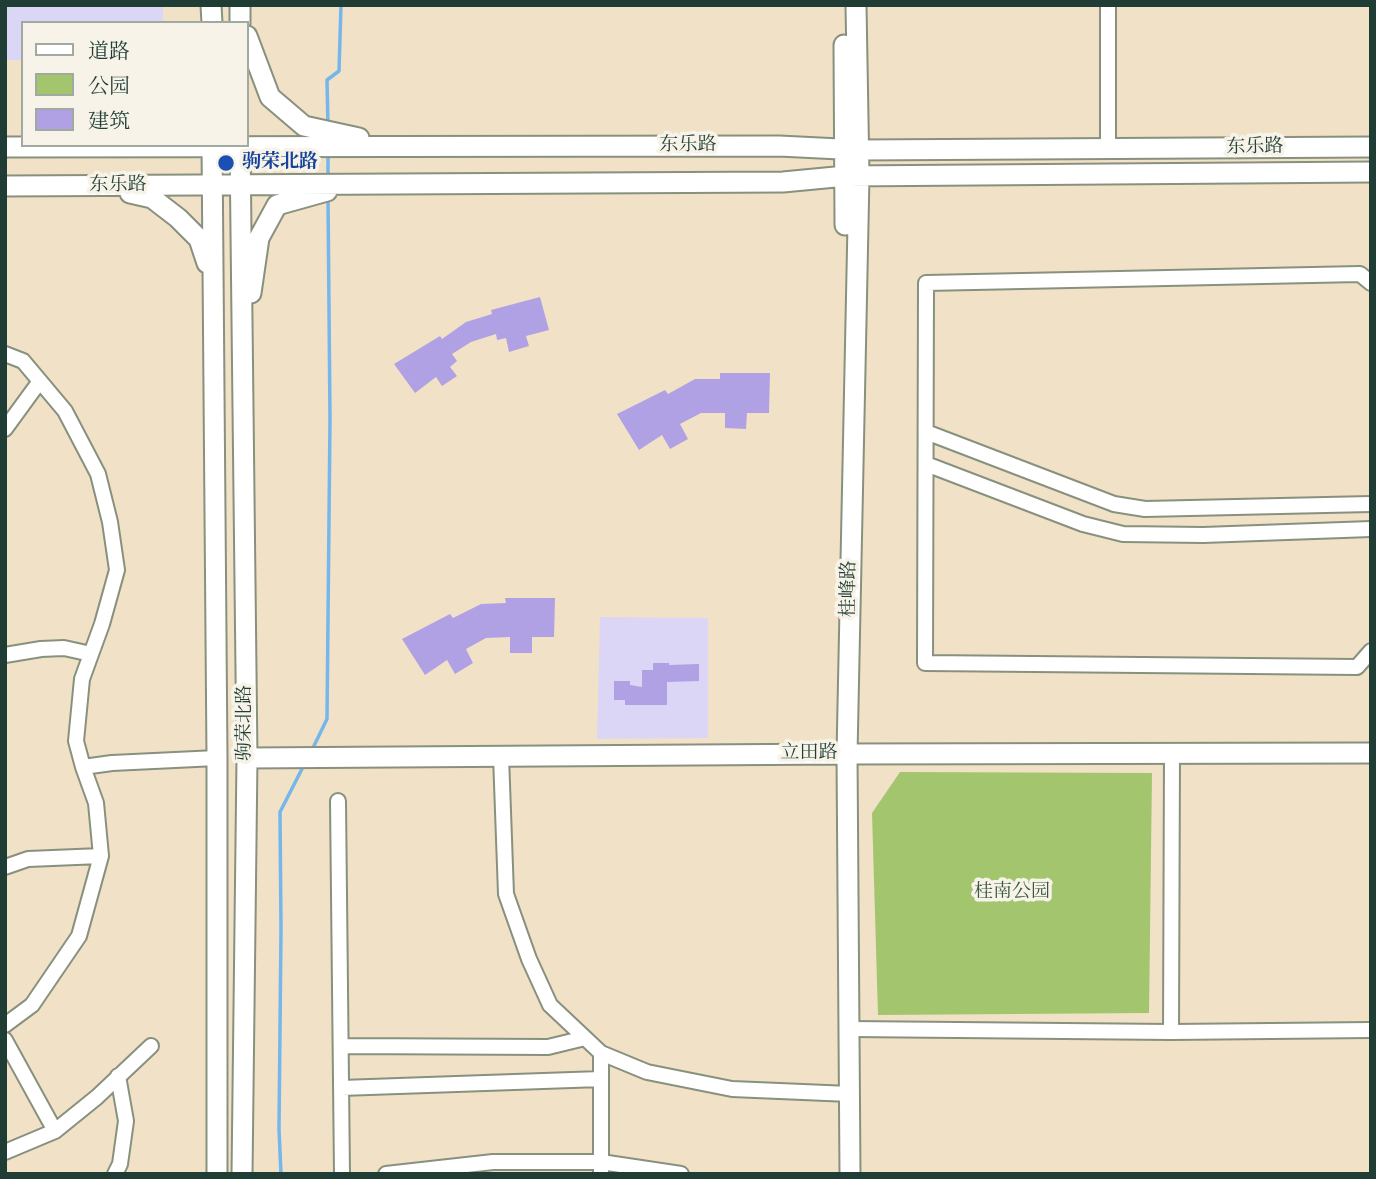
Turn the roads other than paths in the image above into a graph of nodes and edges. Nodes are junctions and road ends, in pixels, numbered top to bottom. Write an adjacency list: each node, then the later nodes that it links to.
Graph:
1 (844, 5): 10 (main road)
2 (856, 5): 10 (main road, 桂峰路)
3 (1108, 5): 11 (street)
4 (248, 39): 5 (main road)
5 (328, 139): 6 (main road, 东乐路); 10 (main road, 东乐路)
6 (248, 145)
7 (212, 147): 15 (main road)
8 (240, 147): 14 (main road, 驹荣北路)
9 (1371, 147): 11 (main road, 东乐路)
10 (852, 149): 11 (main road, 东乐路); 13 (main road, 桂峰路)
11 (1108, 149)
12 (1371, 172): 13 (main road, 东乐路)
13 (853, 176): 18 (main road, 东乐路); 34 (main road, 桂峰路)
14 (240, 184): 15 (main road, 东乐路); 18 (main road, 东乐路); 21 (main road, 驹荣北路)
15 (212, 185): 17 (main road, 东乐路); 19 (main road)
16 (5, 186): 17 (main road, 东乐路)
17 (99, 186): 19 (main road)
18 (334, 187): 21 (main road)
19 (213, 279): 36 (main road)
20 (1371, 283): 25 (street)
21 (242, 349): 37 (main road, 驹荣北路)
22 (5, 354): 23 (street)
23 (40, 381): 24 (street); 30 (street)
24 (5, 429)
25 (926, 432): 26 (street); 27 (street)
26 (926, 464): 28 (street); 29 (street)
27 (1371, 504)
28 (1371, 529)
29 (1371, 651)
30 (90, 654): 31 (street); 38 (street)
31 (5, 655)
32 (1172, 753): 33 (main road, 立田路); 34 (main road, 立田路); 45 (street)
33 (1371, 753)
34 (845, 754): 35 (main road, 立田路); 43 (main road, 桂峰路); 54 (main road)
35 (501, 756): 37 (main road, 立田路); 46 (street)
36 (217, 758): 38 (street); 59 (main road)
37 (247, 758): 60 (main road, 驹荣北路)
38 (83, 767): 40 (street)
39 (338, 800): 49 (street)
40 (101, 856): 41 (street); 42 (street)
41 (5, 867)
42 (5, 1025)
43 (850, 1029): 45 (street); 54 (main road, 桂峰路)
44 (1371, 1030): 45 (street)
45 (1171, 1032)
46 (585, 1038): 49 (street); 50 (street)
47 (5, 1040): 55 (street)
48 (151, 1046): 51 (street)
49 (341, 1046): 53 (street)
50 (601, 1053): 52 (street); 54 (street)
51 (118, 1076): 55 (street); 58 (street)
52 (601, 1079): 53 (street); 57 (street)
53 (341, 1088): 61 (street)
54 (847, 1093): 64 (main road); 65 (main road, 桂峰路)
55 (55, 1131): 56 (street)
56 (5, 1152)
57 (601, 1168): 62 (street); 63 (street)
58 (115, 1174)
59 (218, 1174)
60 (242, 1174)
61 (342, 1174)
62 (386, 1174)
63 (681, 1174)
64 (844, 1174)
65 (850, 1174)

